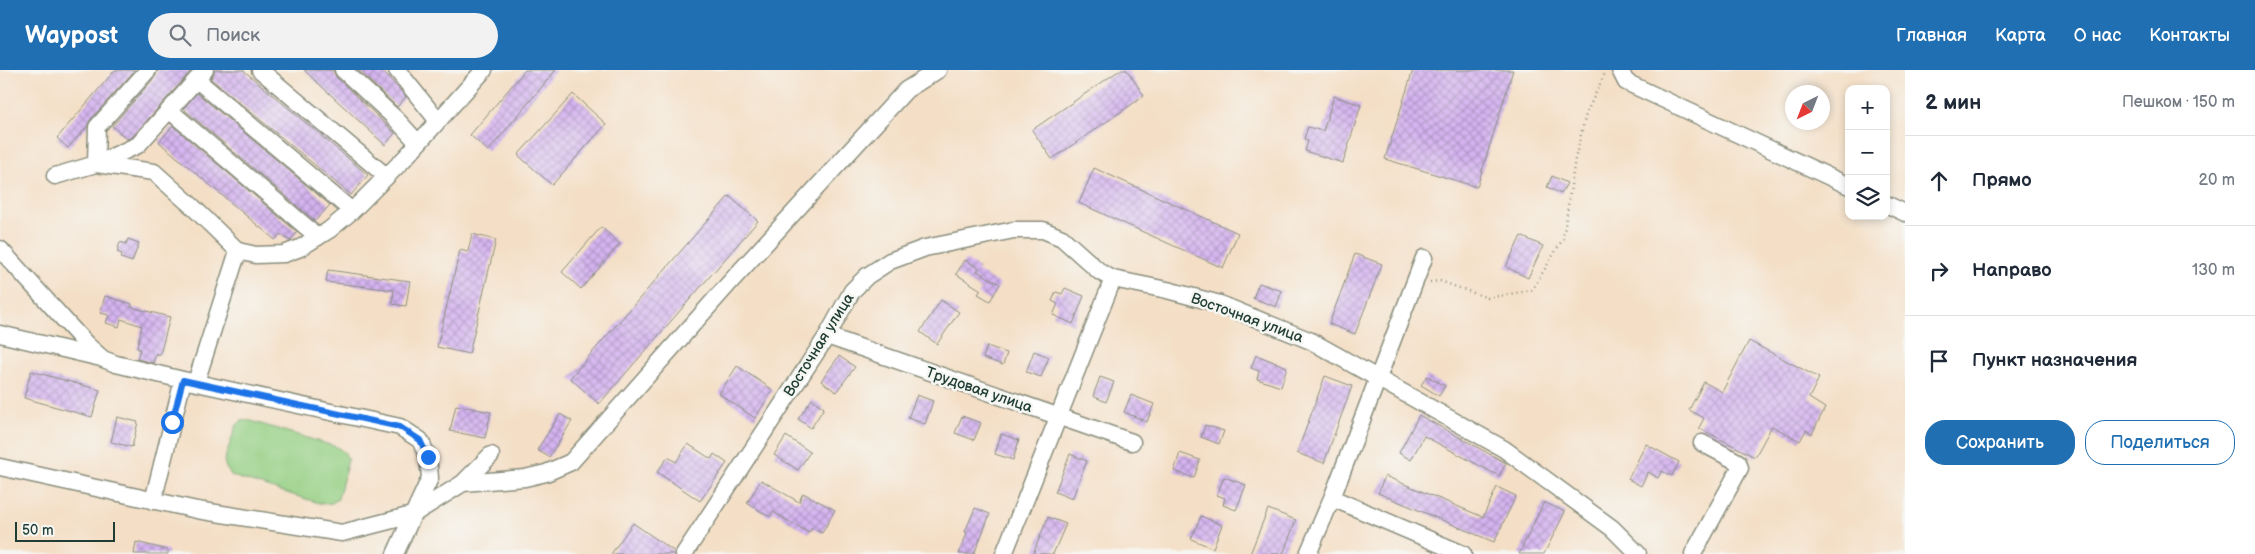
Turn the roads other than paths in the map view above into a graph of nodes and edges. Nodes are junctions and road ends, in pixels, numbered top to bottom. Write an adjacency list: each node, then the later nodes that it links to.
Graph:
1 (148, 70): 12 (street)
2 (260, 70): 14 (street)
3 (343, 70): 11 (street)
4 (397, 70): 10 (street)
5 (484, 70): 10 (street)
6 (938, 70): 34 (street)
7 (1620, 70): 15 (street)
8 (201, 75): 9 (street); 17 (street)
9 (169, 110): 12 (street); 19 (street)
10 (438, 121): 11 (street)
11 (418, 143): 14 (street)
12 (96, 164): 13 (street); 21 (street)
13 (54, 176)
14 (386, 176): 17 (street)
15 (1845, 184)
16 (1890, 206): 18 (street)
17 (352, 211): 19 (street)
18 (1905, 213)
19 (318, 237): 21 (street)
20 (0, 249): 26 (street)
21 (238, 250): 28 (street)
22 (1424, 258): 27 (street)
23 (1114, 279): 25 (street, Восточная улица); 27 (street, Восточная улица); 29 (street)
24 (0, 334): 26 (street)
25 (827, 336): 29 (street, Трудовая улица); 39 (street, Восточная улица)
26 (103, 359): 28 (street)
27 (1377, 379): 35 (street); 43 (street, Восточная улица)
28 (190, 381): 36 (street); 37 (street)
29 (1058, 417): 30 (street, Трудовая улица); 40 (street)
30 (1132, 442)
31 (1702, 443): 44 (street)
32 (490, 455): 34 (street)
33 (0, 467): 36 (street)
34 (463, 483): 37 (street)
35 (1332, 498): 41 (street); 42 (street)
36 (153, 501): 37 (street)
37 (412, 515): 38 (street)
38 (395, 554)
39 (684, 554)
40 (1004, 554)
41 (1308, 554)
42 (1463, 554)
43 (1638, 554)
44 (1693, 554)

